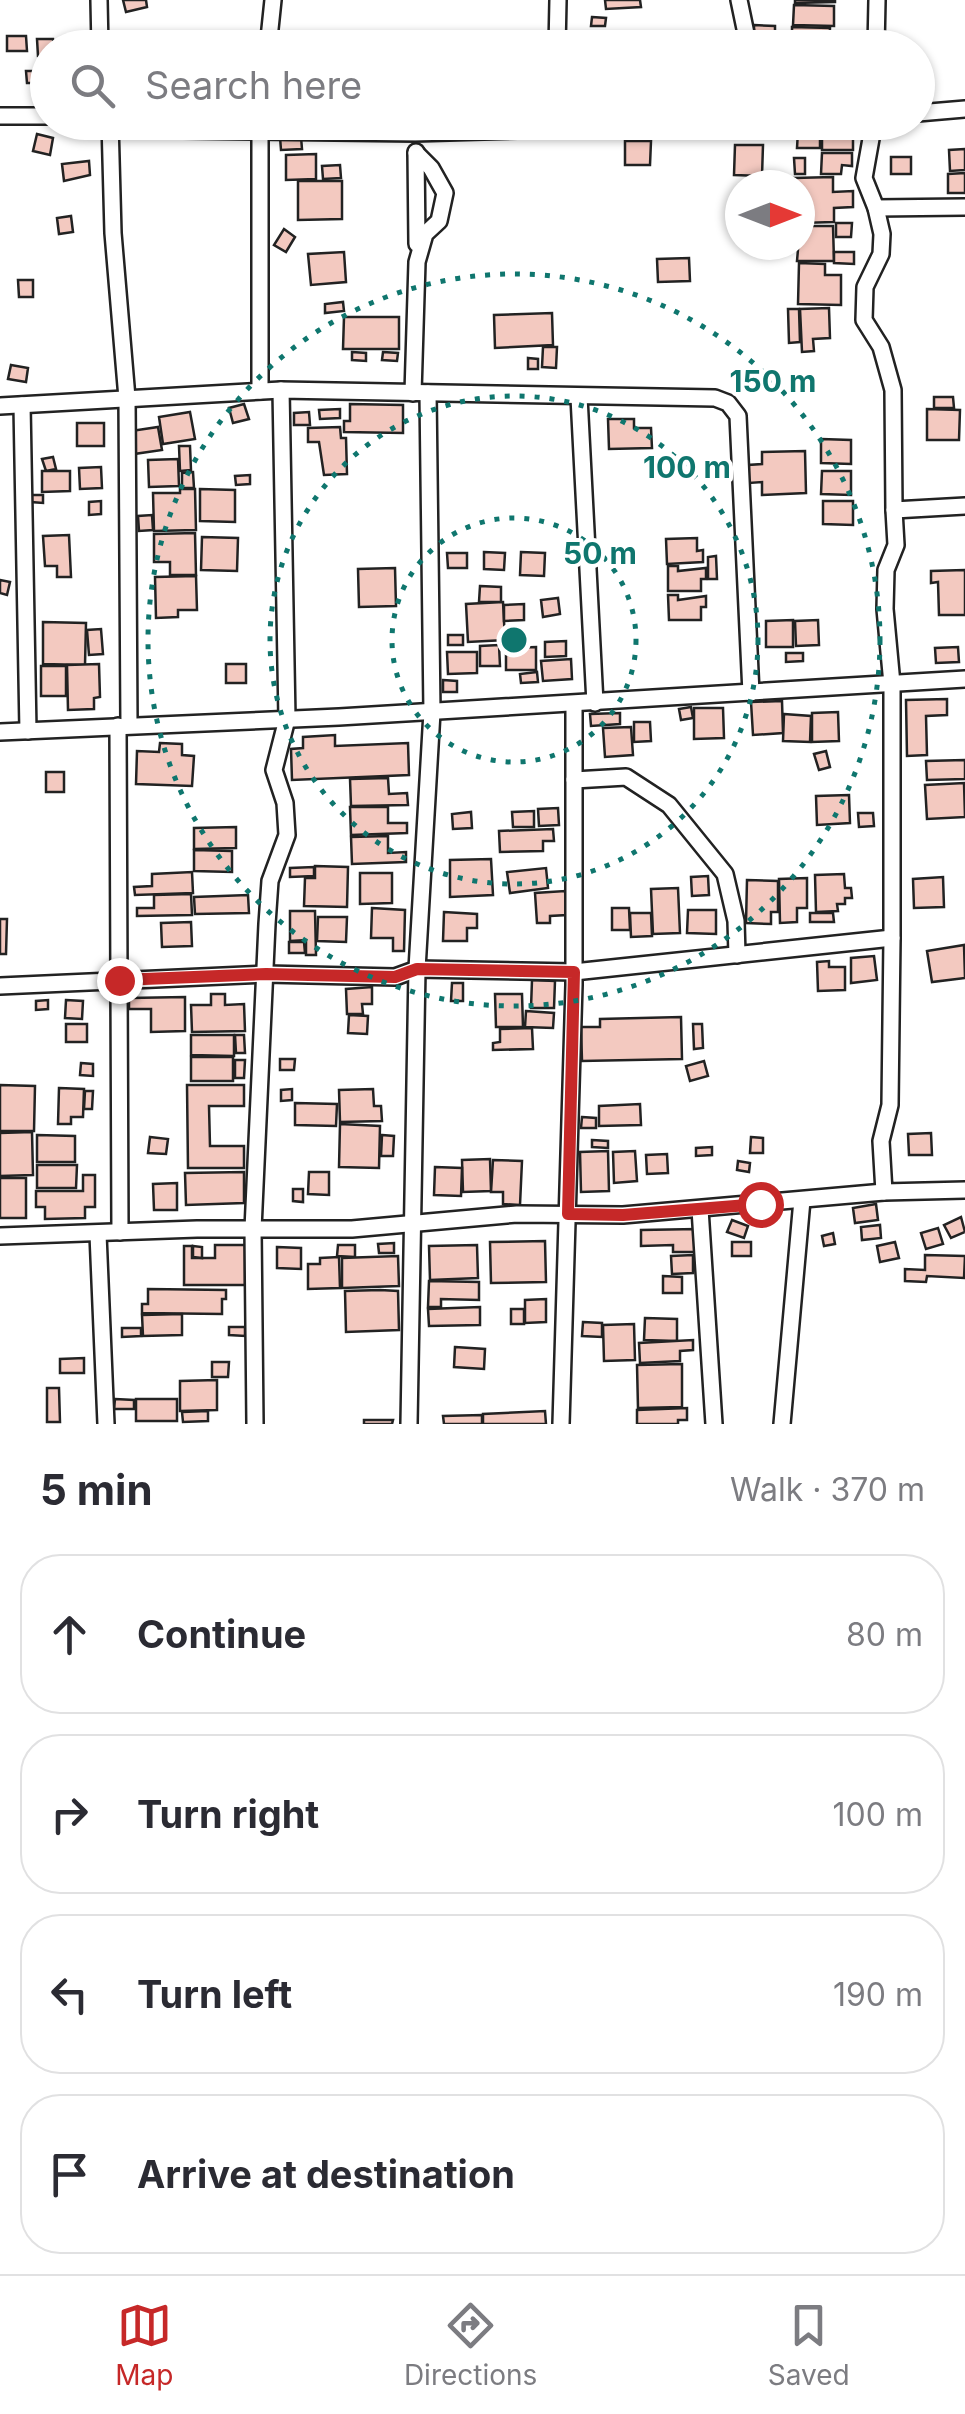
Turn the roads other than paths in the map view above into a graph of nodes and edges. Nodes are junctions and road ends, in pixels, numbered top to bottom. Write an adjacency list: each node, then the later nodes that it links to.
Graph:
1 (99, 0): 6 (street)
2 (273, 0): 7 (street)
3 (558, 0): 8 (street)
4 (740, 0): 9 (street)
5 (877, 0): 10 (street)
6 (100, 30)
7 (270, 30)
8 (557, 30)
9 (745, 30)
10 (876, 30)
11 (965, 109): 12 (street)
12 (935, 111)
13 (0, 116): 14 (street)
14 (30, 116)
15 (110, 140): 27 (street)
16 (259, 140): 24 (street)
17 (415, 140): 19 (street)
18 (871, 140): 20 (street)
19 (416, 153): 22 (street); 22 (street)
20 (876, 208): 21 (street); 31 (street)
21 (965, 208)
22 (417, 262): 25 (street)
23 (282, 390): 24 (street); 25 (street); 38 (street)
24 (260, 391): 27 (street)
25 (420, 393): 26 (street); 37 (street)
26 (579, 397): 34 (street); 35 (street)
27 (128, 398): 28 (street); 39 (street)
28 (22, 405): 29 (street); 40 (street)
29 (0, 406)
30 (965, 506): 31 (street)
31 (894, 510): 33 (street)
32 (965, 679): 33 (street)
33 (892, 684): 34 (street); 43 (street)
34 (751, 693): 35 (street)
35 (595, 703): 36 (street)
36 (574, 704): 37 (street); 42 (street)
37 (432, 712): 38 (street); 45 (street)
38 (286, 719): 39 (street); 47 (street)
39 (124, 726): 40 (street); 48 (street)
40 (28, 730): 41 (street)
41 (0, 732)
42 (574, 780): 44 (street); 46 (street)
43 (892, 938): 44 (street); 51 (street)
44 (737, 954): 46 (street)
45 (417, 969): 46 (street); 47 (street); 55 (street)
46 (574, 972): 54 (street)
47 (266, 974): 48 (street); 56 (street)
48 (119, 980): 49 (street); 57 (street)
49 (0, 986)
50 (965, 1190): 51 (street)
51 (884, 1192): 52 (street)
52 (802, 1200): 53 (street); 65 (street)
53 (700, 1209): 54 (street); 64 (street)
54 (568, 1214): 55 (street); 63 (street)
55 (413, 1224): 56 (street); 62 (street)
56 (253, 1229): 57 (street); 61 (street)
57 (120, 1232): 58 (street)
58 (98, 1234): 59 (street); 60 (street)
59 (0, 1236)
60 (106, 1424)
61 (256, 1424)
62 (409, 1424)
63 (561, 1424)
64 (714, 1424)
65 (782, 1424)

